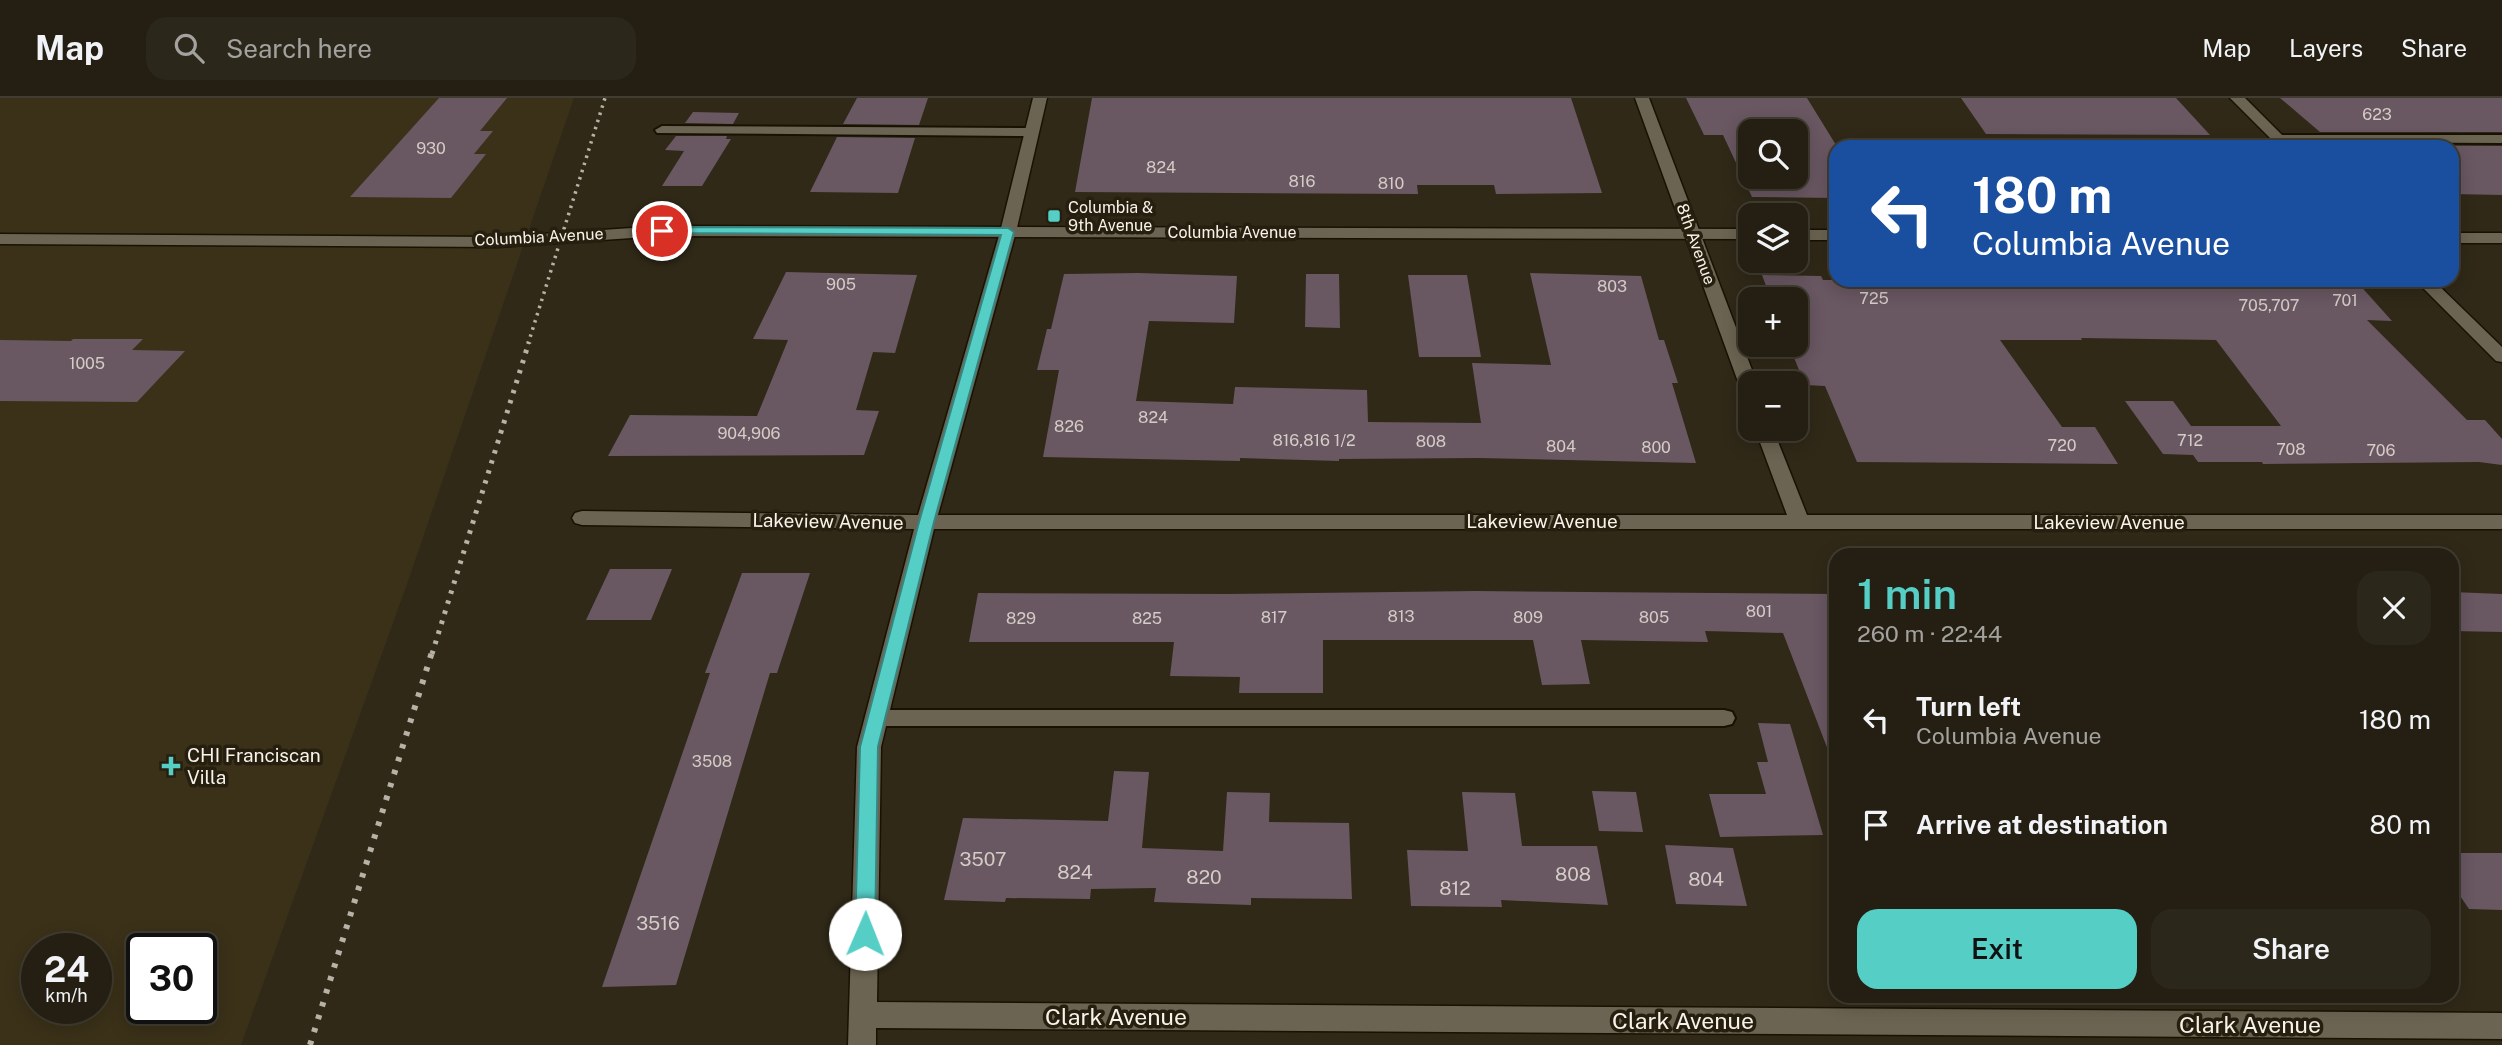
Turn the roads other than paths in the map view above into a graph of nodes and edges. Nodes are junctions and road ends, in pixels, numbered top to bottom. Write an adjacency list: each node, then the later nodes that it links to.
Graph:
1 (1040, 98): 5 (street)
2 (1642, 98): 10 (street, 8th Avenue)
3 (2237, 98): 7 (street)
4 (662, 130): 5 (lane)
5 (1031, 132): 9 (street)
6 (2502, 139): 8 (lane)
7 (2280, 140)
8 (2447, 140)
9 (1008, 232): 10 (street, Columbia Avenue); 16 (street, Columbia Avenue); 23 (street)
10 (1692, 234): 11 (street, Columbia Avenue); 19 (street, 8th Avenue)
11 (1738, 234)
12 (1808, 234): 13 (street)
13 (1829, 235)
14 (2459, 238): 15 (street)
15 (2502, 238)
16 (0, 239)
17 (2430, 287): 18 (street)
18 (2502, 357)
19 (1743, 371)
20 (1769, 441): 22 (street)
21 (582, 518): 23 (street, Lakeview Avenue)
22 (1799, 521): 23 (street, Lakeview Avenue); 24 (street, Lakeview Avenue)
23 (926, 522): 25 (street)
24 (2502, 522)
25 (876, 718): 26 (lane); 27 (street)
26 (1724, 718)
27 (863, 1015): 28 (street, Clark Avenue); 29 (street)
28 (2502, 1026)
29 (862, 1045)

